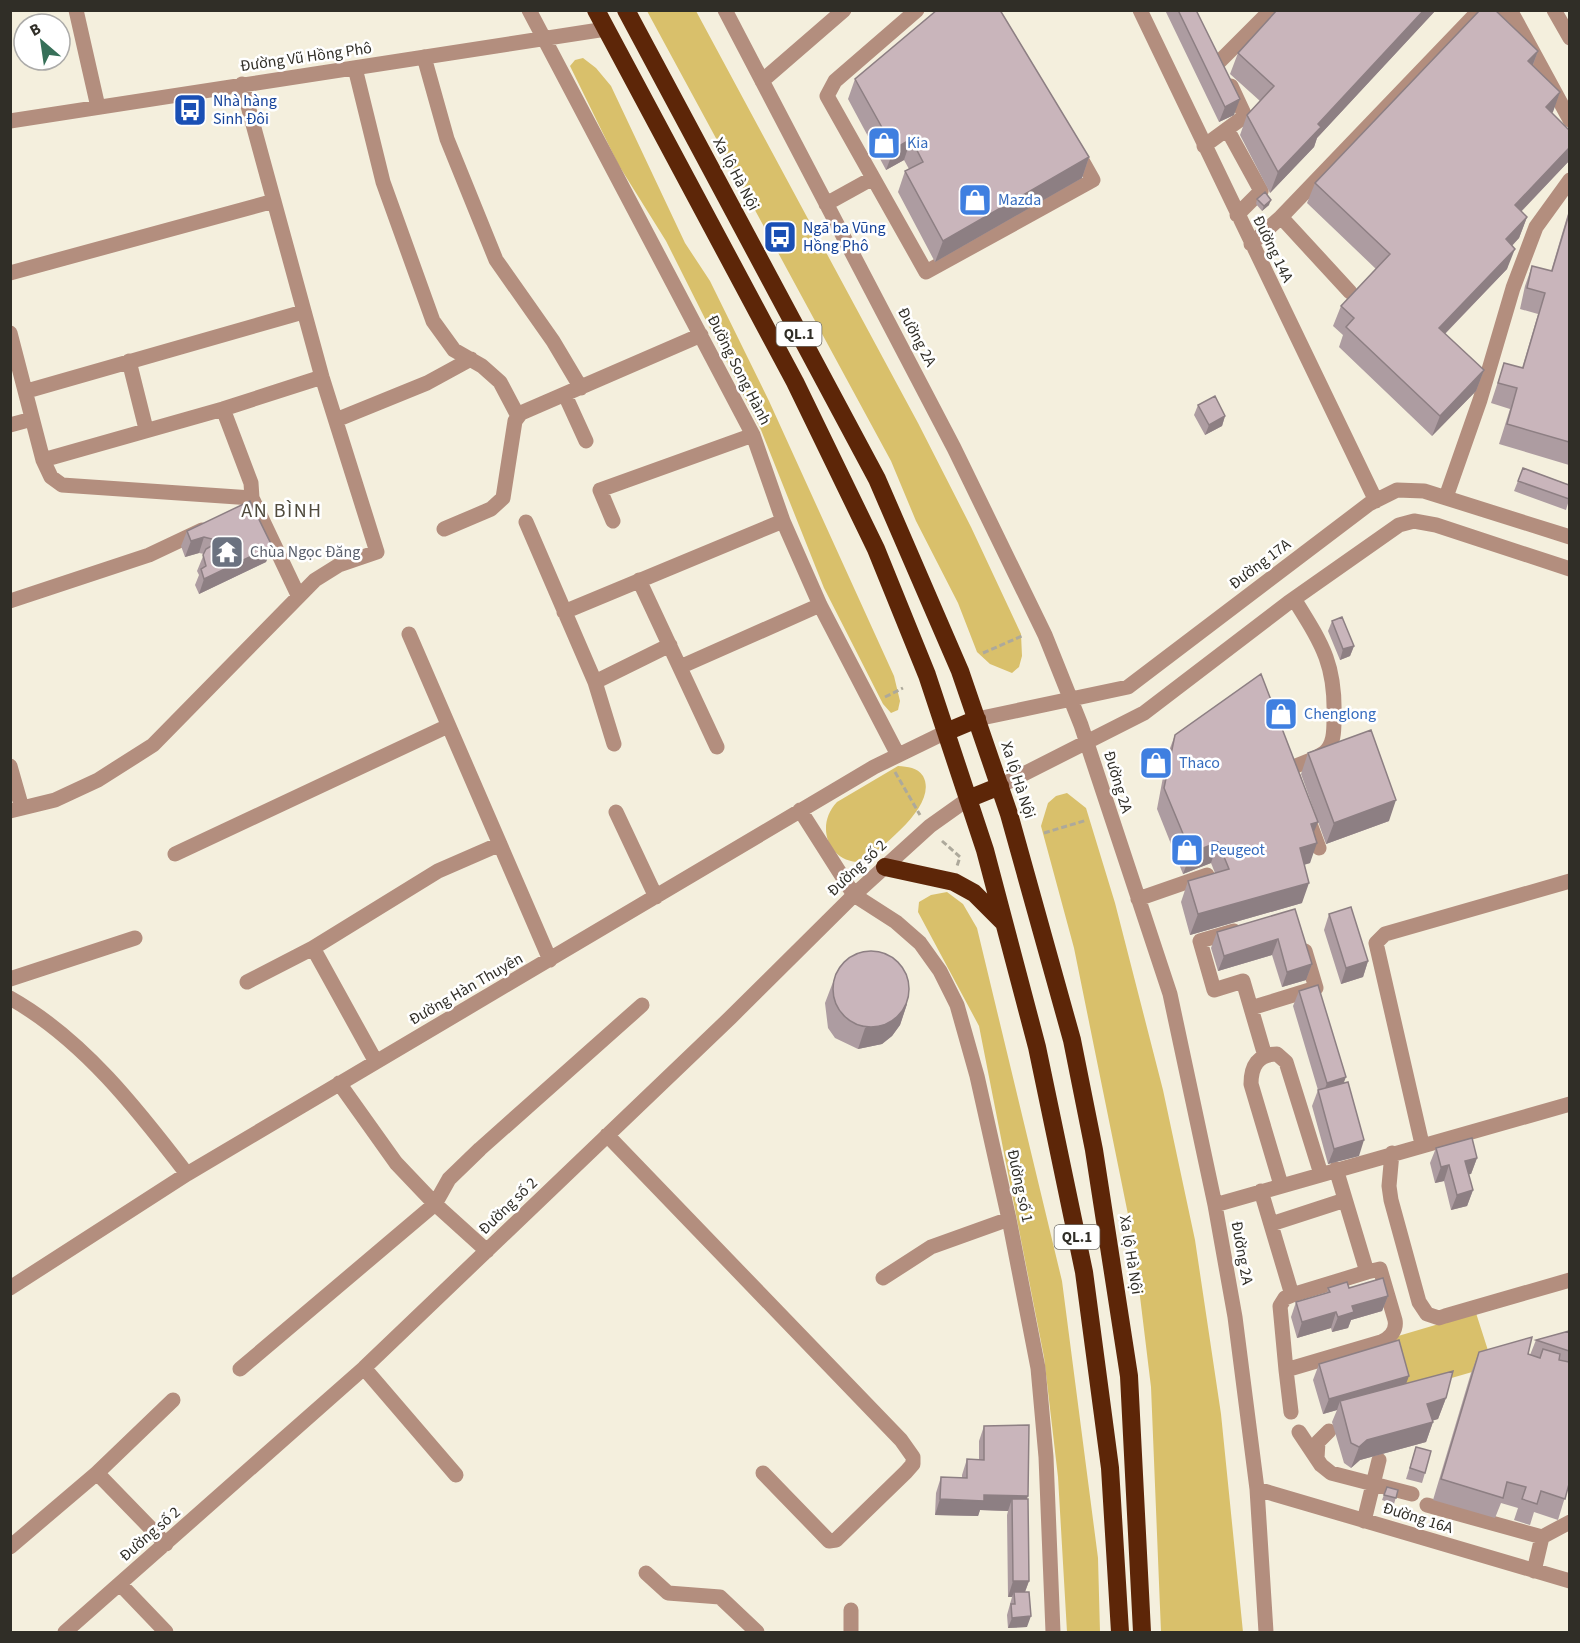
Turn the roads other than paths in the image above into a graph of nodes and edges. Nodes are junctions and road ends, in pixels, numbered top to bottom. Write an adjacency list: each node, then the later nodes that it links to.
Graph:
1 (76, 10): 20 (street)
2 (530, 10): 14 (street, Đường Song Hành)
3 (596, 10): 13 (highway, QL.1)
4 (626, 10): 75 (highway, Xa lộ Hà Nội / QL.1)
5 (725, 10): 18 (street, Đường 2A)
6 (844, 10): 18 (street)
7 (917, 10): 26 (street)
8 (1140, 10): 25 (street, Đường 14A)
9 (1271, 10): 23 (street)
10 (1486, 10): 31 (street)
11 (1505, 10): 21 (street)
12 (1554, 10): 15 (street)
13 (606, 29): 14 (street, Đường Vũ Hồng Phô); 77 (highway, QL.1)
14 (544, 38): 16 (street, Đường Vũ Hồng Phô); 37 (street, Đường Song Hành)
15 (1569, 38)
16 (424, 57): 17 (street, Đường Vũ Hồng Phô); 41 (street)
17 (355, 68): 19 (street, Đường Vũ Hồng Phô); 38 (street)
18 (762, 81): 29 (street, Đường 2A)
19 (242, 84): 20 (street, Đường Vũ Hồng Phô); 28 (street)
20 (98, 107): 22 (street, Đường Vũ Hồng Phô)
21 (1569, 120)
22 (10, 121)
23 (1227, 129): 25 (street); 30 (street)
24 (1071, 140): 26 (street)
25 (1204, 146): 30 (street, Đường 14A)
26 (873, 178): 29 (street)
27 (1569, 180): 53 (street)
28 (274, 201): 33 (street); 35 (street)
29 (826, 204): 74 (street, Đường 2A)
30 (1237, 215): 32 (street, Đường 14A)
31 (1281, 217): 32 (street); 34 (street)
32 (1251, 244): 55 (street, Đường 14A)
33 (10, 273)
34 (1350, 291)
35 (303, 312): 39 (street); 40 (street)
36 (10, 333): 42 (street)
37 (701, 336): 41 (street); 50 (street, Đường Song Hành)
38 (471, 359): 45 (street); 47 (street)
39 (129, 361): 42 (street); 49 (street)
40 (322, 377): 44 (street); 47 (street)
41 (582, 388): 43 (street)
42 (27, 391): 46 (street)
43 (565, 395): 45 (street); 51 (street)
44 (223, 410): 49 (street); 54 (street)
45 (518, 416): 61 (street)
46 (32, 419): 48 (street); 52 (street)
47 (336, 420): 65 (street)
48 (10, 425)
49 (146, 429): 52 (street)
50 (753, 435): 57 (street); 58 (street, Đường Song Hành)
51 (586, 441)
52 (43, 460): 54 (street)
53 (1446, 497): 55 (street, Đường 17A); 62 (street, Đường 17A)
54 (253, 501): 56 (street); 65 (street)
55 (1376, 501): 74 (street, Đường 17A)
56 (234, 515)
57 (613, 521)
58 (783, 521): 64 (street); 68 (street, Đường Song Hành)
59 (526, 522): 69 (street)
60 (213, 525): 67 (street)
61 (444, 529)
62 (1569, 537)
63 (1569, 569): 66 (street)
64 (639, 580): 69 (street); 71 (street)
65 (298, 595): 85 (street)
66 (1294, 599): 78 (street); 89 (street)
67 (10, 601)
68 (820, 605): 72 (street); 81 (street, Đường Song Hành)
69 (564, 612): 73 (street)
70 (409, 634): 76 (street)
71 (670, 645): 72 (street); 73 (street)
72 (680, 666): 80 (street)
73 (595, 682): 79 (street)
74 (1072, 700): 75 (street, Đường 17A); 78 (street, Đường 2A)
75 (977, 719): 77 (highway); 83 (highway, Xa lộ Hà Nội / QL.1)
76 (448, 726): 88 (street); 90 (street)
77 (946, 732): 81 (street, Đường Hàn Thuyên); 84 (highway, QL.1)
78 (1087, 742): 83 (street); 96 (street, Đường 2A)
79 (614, 744)
80 (717, 747)
81 (898, 755): 86 (street, Đường Hàn Thuyên)
82 (10, 766): 85 (street)
83 (1000, 786): 84 (highway); 162 (highway, Xa lộ Hà Nội / QL.1)
84 (968, 799): 91 (street, Đường số 2); 97 (highway, QL.1)
85 (16, 809)
86 (800, 810): 94 (street, Đường số 1); 95 (street, Đường Hàn Thuyên)
87 (616, 812): 95 (street)
88 (500, 844): 101 (street); 102 (street)
89 (1319, 848)
90 (175, 854)
91 (885, 867): 94 (street, Đường số 2); 97 (highway)
92 (1207, 875): 96 (street)
93 (1569, 881): 113 (street)
94 (854, 895): 112 (street, Đường số 2); 122 (street, Đường số 1)
95 (656, 897): 102 (street, Đường Hàn Thuyên)
96 (1138, 899): 121 (street, Đường 2A)
97 (1006, 925): 161 (highway, QL.1)
98 (1252, 925): 107 (street)
99 (1301, 935): 107 (street)
100 (135, 938): 103 (street)
101 (313, 948): 104 (street); 109 (street)
102 (550, 960): 109 (street, Đường Hàn Thuyên)
103 (10, 979)
104 (247, 982)
105 (10, 998): 116 (street)
106 (642, 1005): 120 (street)
107 (1251, 1008): 108 (street)
108 (1265, 1056): 115 (street); 117 (street)
109 (376, 1062): 110 (street, Đường Hàn Thuyên)
110 (339, 1083): 116 (street, Đường Hàn Thuyên); 120 (street)
111 (1569, 1104): 113 (street)
112 (607, 1135): 124 (street, Đường số 2); 140 (street)
113 (1422, 1144): 114 (street)
114 (1392, 1153): 115 (street); 127 (street)
115 (1328, 1172): 117 (street); 119 (street)
116 (187, 1174): 128 (street, Đường Hàn Thuyên)
117 (1281, 1185): 118 (street)
118 (1261, 1191): 121 (street); 123 (street)
119 (1345, 1200): 123 (street); 125 (street)
120 (435, 1204): 124 (street); 131 (street)
121 (1215, 1205): 143 (street, Đường 2A)
122 (1010, 1219): 126 (street); 160 (street, Đường số 1)
123 (1271, 1224): 129 (street)
124 (487, 1251): 130 (street, Đường số 2)
125 (1367, 1272): 129 (street); 132 (street)
126 (883, 1278)
127 (1569, 1280)
128 (10, 1288)
129 (1292, 1295): 132 (street)
130 (364, 1368): 141 (street); 149 (street, Đường số 2)
131 (240, 1369)
132 (1286, 1370): 134 (street)
133 (173, 1400): 139 (street)
134 (1291, 1412)
135 (1329, 1431): 137 (street)
136 (1299, 1432): 137 (street)
137 (1317, 1458): 142 (street)
138 (1379, 1460): 142 (street)
139 (97, 1473): 149 (street); 150 (street)
140 (763, 1473)
141 (456, 1475)
142 (1373, 1485): 144 (street); 146 (street)
143 (1257, 1489): 146 (street, Đường 16A); 163 (street, Đường 2A)
144 (1412, 1494)
145 (1427, 1505): 148 (street)
146 (1364, 1521): 151 (street, Đường 16A)
147 (1569, 1522): 148 (street)
148 (1542, 1537): 151 (street)
149 (166, 1544): 154 (street, Đường số 2)
150 (10, 1547)
151 (1534, 1571): 153 (street, Đường 16A)
152 (646, 1573): 158 (street)
153 (1569, 1581)
154 (120, 1584): 156 (street, Đường số 2); 157 (street)
155 (851, 1610): 159 (street)
156 (65, 1632)
157 (166, 1632)
158 (757, 1632)
159 (851, 1632)
160 (1053, 1632)
161 (1120, 1632)
162 (1142, 1632)
163 (1266, 1632)

